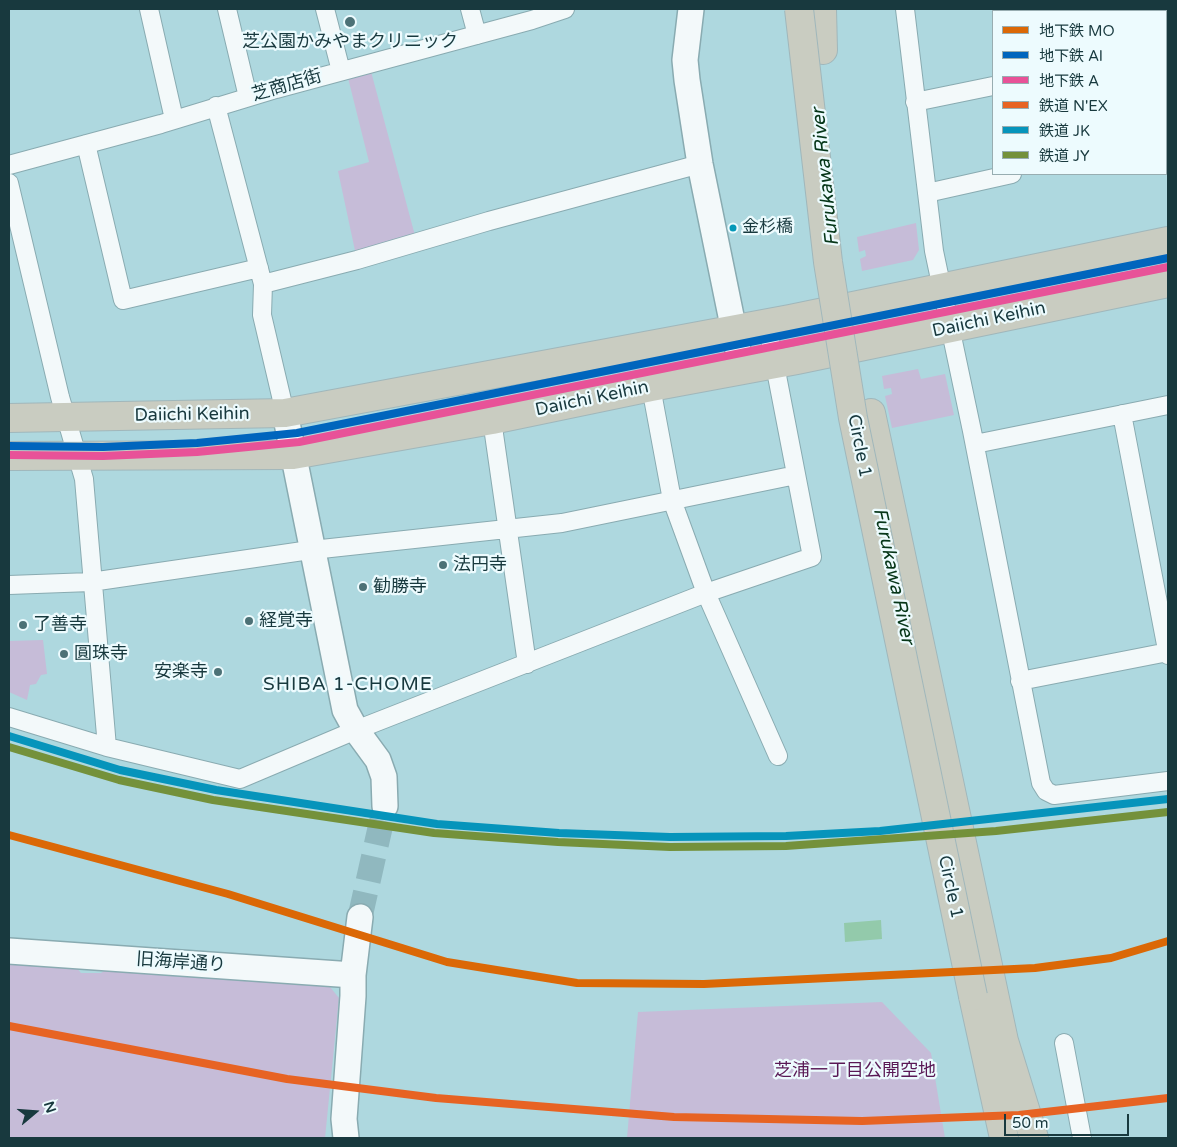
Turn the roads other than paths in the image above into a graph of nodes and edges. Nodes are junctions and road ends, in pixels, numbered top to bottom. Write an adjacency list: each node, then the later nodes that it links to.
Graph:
1 (227, 9): 13 (street)
2 (325, 9): 11 (street)
3 (470, 9): 10 (street)
4 (566, 9): 10 (street, 芝商店街)
5 (691, 9): 18 (street)
6 (799, 9): 62 (highway, Circle 1, bridge)
7 (820, 9): 63 (highway, Circle 1)
8 (905, 9): 14 (street)
9 (155, 10): 16 (street)
10 (477, 35): 11 (street, 芝商店街)
11 (341, 71): 13 (street, 芝商店街)
12 (992, 86): 14 (street)
13 (248, 98): 15 (street, 芝商店街)
14 (915, 102): 22 (street)
15 (216, 106): 16 (street, 芝商店街); 24 (street)
16 (174, 119): 17 (street, 芝商店街)
17 (86, 144): 19 (street, 芝商店街); 24 (street)
18 (700, 164): 24 (street); 29 (street)
19 (9, 165)
20 (1008, 175): 22 (street)
21 (9, 183): 36 (street)
22 (927, 194): 26 (street)
23 (1168, 241): 26 (highway, Daiichi Keihin)
24 (261, 276): 34 (street)
25 (1168, 282): 28 (highway, Daiichi Keihin)
26 (942, 289): 27 (highway, Daiichi Keihin); 28 (street)
27 (767, 324): 29 (highway, Daiichi Keihin); 30 (street)
28 (951, 328): 30 (highway, Daiichi Keihin); 39 (street)
29 (734, 330): 31 (street); 34 (highway, Daiichi Keihin)
30 (774, 364): 31 (highway, Daiichi Keihin); 43 (street)
31 (742, 370): 32 (highway, Daiichi Keihin)
32 (651, 387): 38 (highway, Daiichi Keihin); 44 (street)
33 (1168, 405): 35 (street)
34 (285, 413): 36 (highway, Daiichi Keihin); 40 (street)
35 (1122, 414): 39 (street); 50 (street)
36 (66, 417): 37 (highway, Daiichi Keihin); 42 (street)
37 (9, 418)
38 (492, 420): 40 (highway, Daiichi Keihin); 45 (street)
39 (974, 444): 52 (street)
40 (293, 455): 42 (highway, Daiichi Keihin); 46 (street)
41 (9, 456): 42 (highway, Daiichi Keihin)
42 (78, 456): 47 (street)
43 (796, 475): 44 (street); 49 (street)
44 (672, 500): 45 (street); 49 (street)
45 (508, 529): 46 (street); 51 (street)
46 (314, 552): 47 (street); 54 (street)
47 (91, 582): 48 (street); 55 (street)
48 (9, 585)
49 (706, 593): 51 (street); 56 (street)
50 (1168, 653): 52 (street)
51 (527, 664): 54 (street)
52 (1020, 681): 57 (street)
53 (9, 717): 55 (street)
54 (356, 730): 55 (street); 58 (street)
55 (107, 747)
56 (778, 756)
57 (1168, 781)
58 (385, 806)
59 (360, 917): 61 (street)
60 (9, 951): 61 (street, 旧海岸通り)
61 (353, 975): 65 (street)
62 (973, 996): 66 (highway, Circle 1); 67 (highway, Circle 1)
63 (1004, 1041): 68 (highway); 69 (highway, Circle 1)
64 (1064, 1043): 70 (street)
65 (346, 1138)
66 (989, 1138)
67 (1004, 1138)
68 (1024, 1138)
69 (1034, 1138)
70 (1082, 1138)

